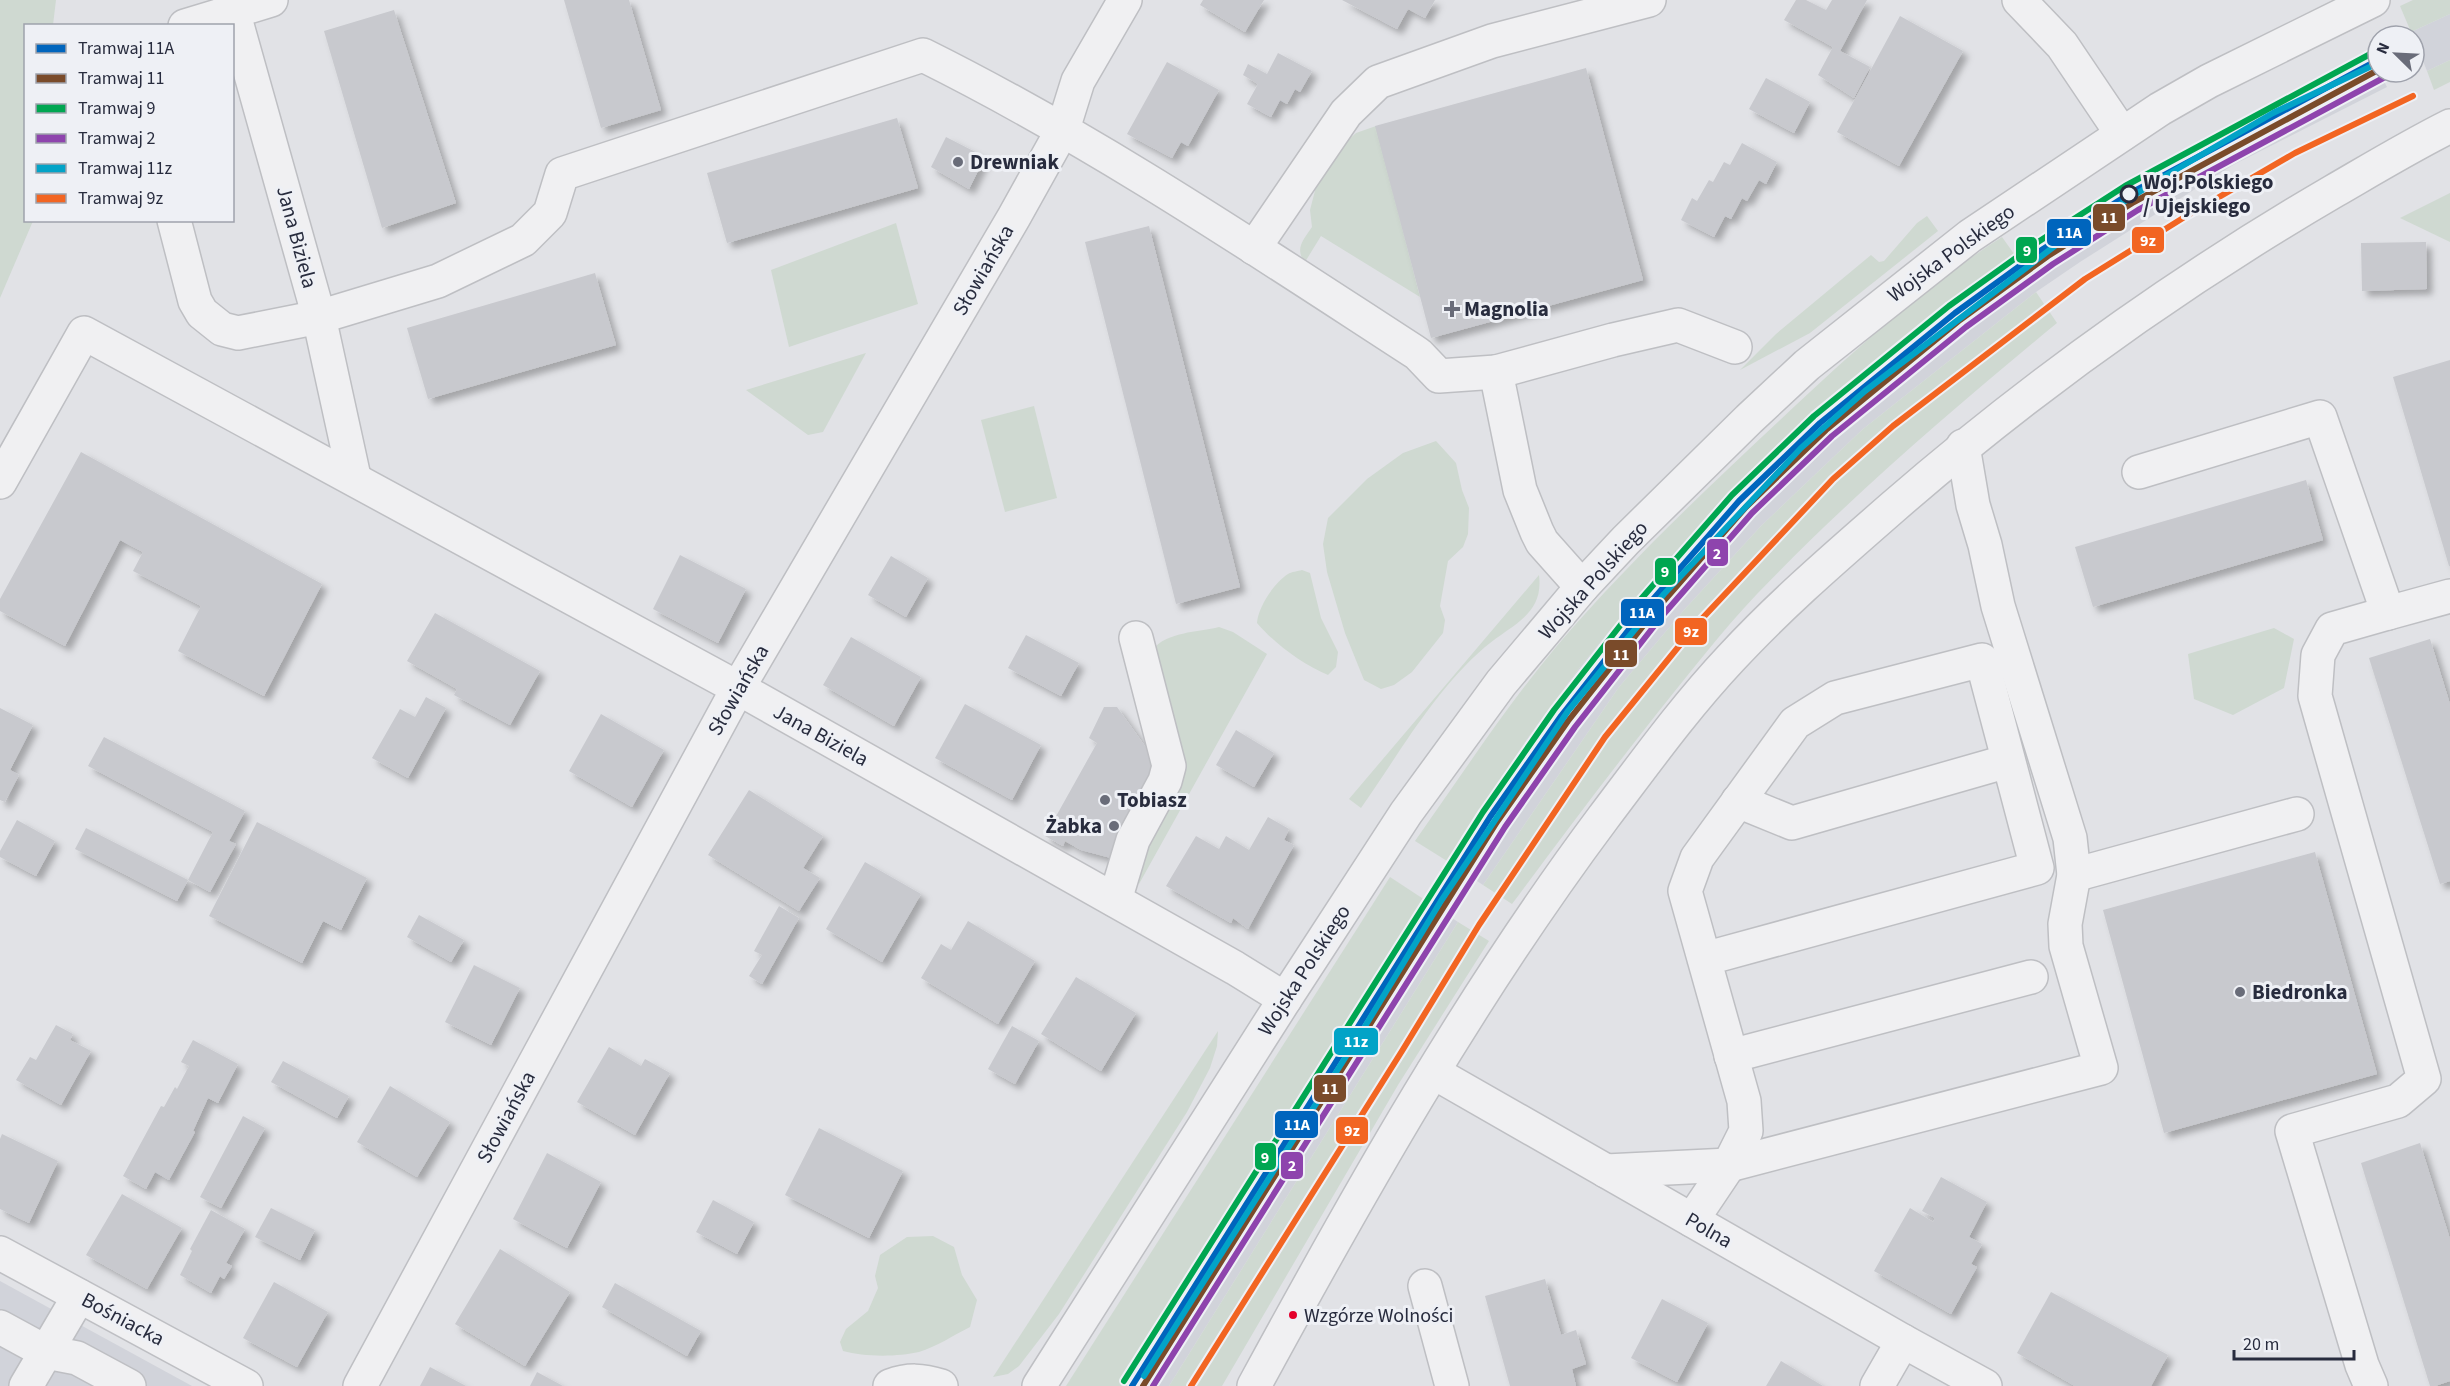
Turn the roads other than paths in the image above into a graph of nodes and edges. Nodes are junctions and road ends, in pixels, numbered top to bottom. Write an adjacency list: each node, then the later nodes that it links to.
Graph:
1 (272, 0): 6 (street)
2 (1125, 0): 9 (street, Słowiańska)
3 (1649, 0): 12 (street)
4 (2019, 0): 10 (street)
5 (2373, 0): 10 (street, Wojska Polskiego)
6 (232, 5): 7 (street); 13 (street, Jana Biziela)
7 (189, 24)
8 (2450, 126): 16 (street)
9 (1063, 129): 12 (street); 13 (street); 24 (street, Słowiańska)
10 (2122, 134): 20 (street, Wojska Polskiego)
11 (175, 222): 13 (street)
12 (1254, 248): 15 (street)
13 (320, 317): 18 (street, Jana Biziela)
14 (1735, 347): 15 (street)
15 (1496, 372): 20 (street)
16 (1963, 446): 28 (street); 34 (street)
17 (2139, 471): 22 (street)
18 (354, 477): 19 (street, Jana Biziela); 24 (street, Jana Biziela)
19 (0, 482)
20 (1582, 587): 32 (street, Wojska Polskiego)
21 (2450, 596): 22 (street)
22 (2388, 613): 55 (street)
23 (1136, 638): 29 (street)
24 (738, 688): 29 (street, Jana Biziela); 47 (street, Słowiańska)
25 (2008, 760): 26 (street); 26 (street); 30 (street)
26 (1738, 801): 30 (street)
27 (2297, 813): 28 (street)
28 (2074, 875): 35 (street)
29 (1115, 900): 32 (street, Jana Biziela)
30 (1704, 959): 33 (street)
31 (2031, 977): 33 (street)
32 (1285, 999): 50 (street, Wojska Polskiego)
33 (1731, 1056): 35 (street)
34 (1433, 1072): 36 (street, Polna); 51 (street)
35 (1729, 1165): 36 (street); 37 (street)
36 (1606, 1171): 37 (street, Polna)
37 (1692, 1220): 42 (street, Polna)
38 (0, 1253): 40 (street, Bośniacka)
39 (1425, 1286): 52 (street)
40 (79, 1296): 43 (street); 46 (street, Bośniacka)
41 (0, 1327): 43 (street)
42 (1903, 1341): 53 (street); 54 (street, Polna)
43 (46, 1352): 44 (street); 45 (street)
44 (26, 1386)
45 (129, 1386)
46 (246, 1386)
47 (360, 1386)
48 (890, 1386): 49 (street)
49 (941, 1386)
50 (1039, 1386)
51 (1254, 1386)
52 (1452, 1386)
53 (1877, 1386)
54 (1985, 1386)
55 (2371, 1386)

